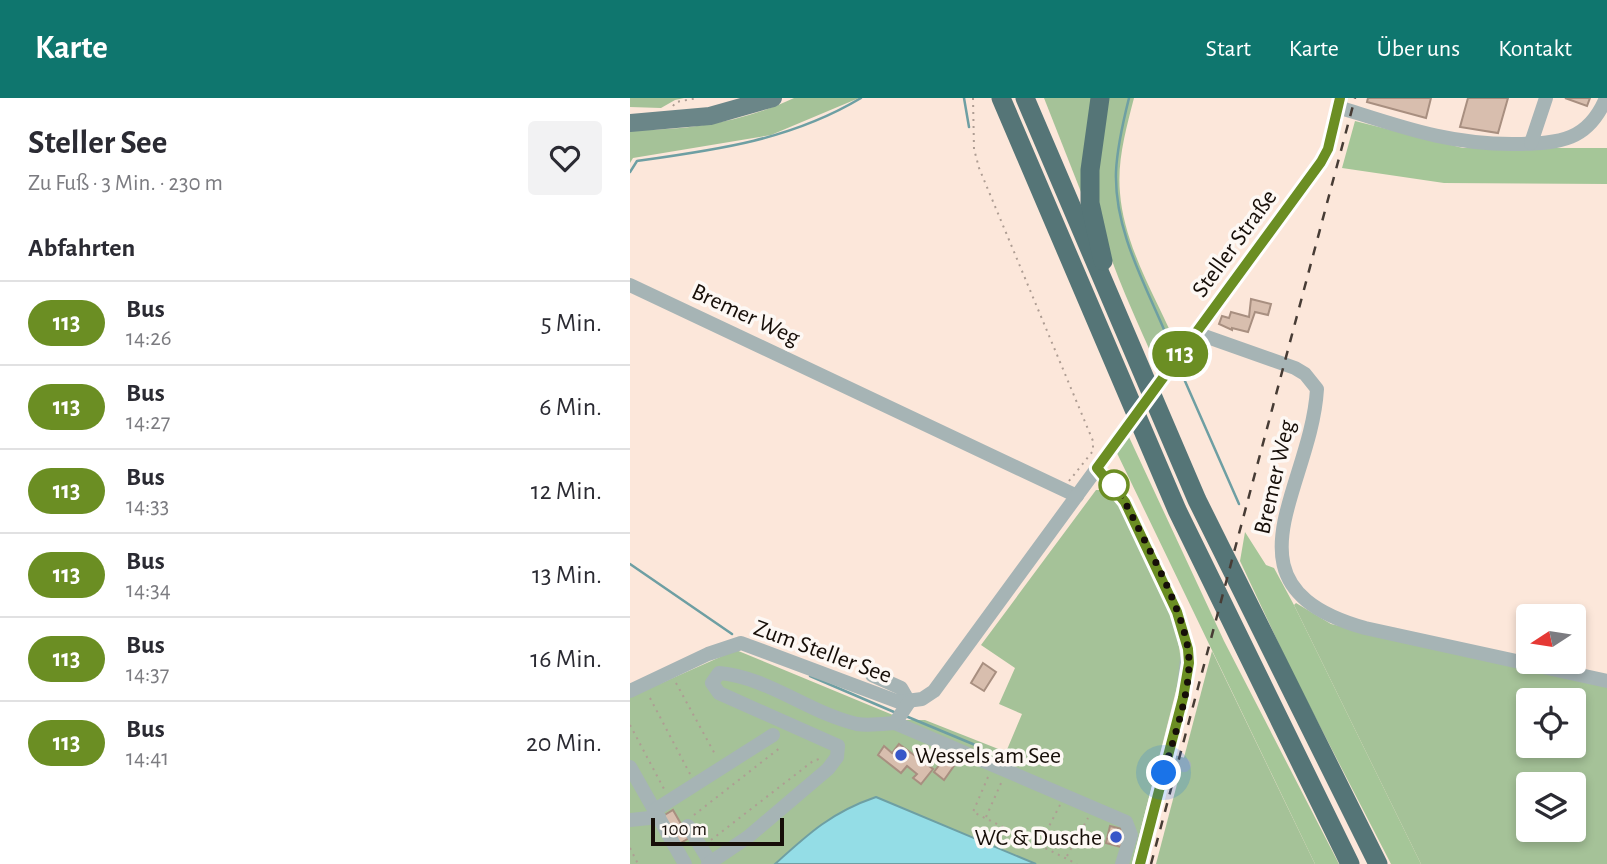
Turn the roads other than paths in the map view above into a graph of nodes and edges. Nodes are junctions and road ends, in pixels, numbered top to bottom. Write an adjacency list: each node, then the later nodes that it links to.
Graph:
1 (773, 98): 8 (main road)
2 (1001, 98): 31 (highway)
3 (1025, 98): 11 (highway)
4 (1100, 98): 11 (highway)
5 (1546, 98): 9 (street)
6 (1606, 98): 9 (street)
7 (1339, 102): 9 (street); 12 (street, Steller Straße)
8 (630, 123)
9 (1531, 143)
10 (630, 285): 14 (street, Bremer Weg)
11 (1113, 310): 32 (highway)
12 (1196, 333): 13 (street, Steller Straße); 16 (street, Bremer Weg)
13 (1097, 468): 14 (street); 21 (street)
14 (1077, 496): 18 (street, Zum Steller See)
15 (872, 675): 18 (street)
16 (1607, 681)
17 (630, 691): 18 (street, Zum Steller See)
18 (909, 702): 19 (street)
19 (895, 723): 27 (street); 29 (street)
20 (773, 735): 24 (street)
21 (1167, 760): 22 (street); 30 (street)
22 (1184, 765)
23 (630, 767): 24 (street)
24 (657, 814): 25 (street); 28 (street)
25 (630, 820)
26 (688, 826): 27 (street)
27 (709, 863)
28 (685, 864)
29 (1122, 864)
30 (1140, 864)
31 (1350, 864)
32 (1378, 864)

